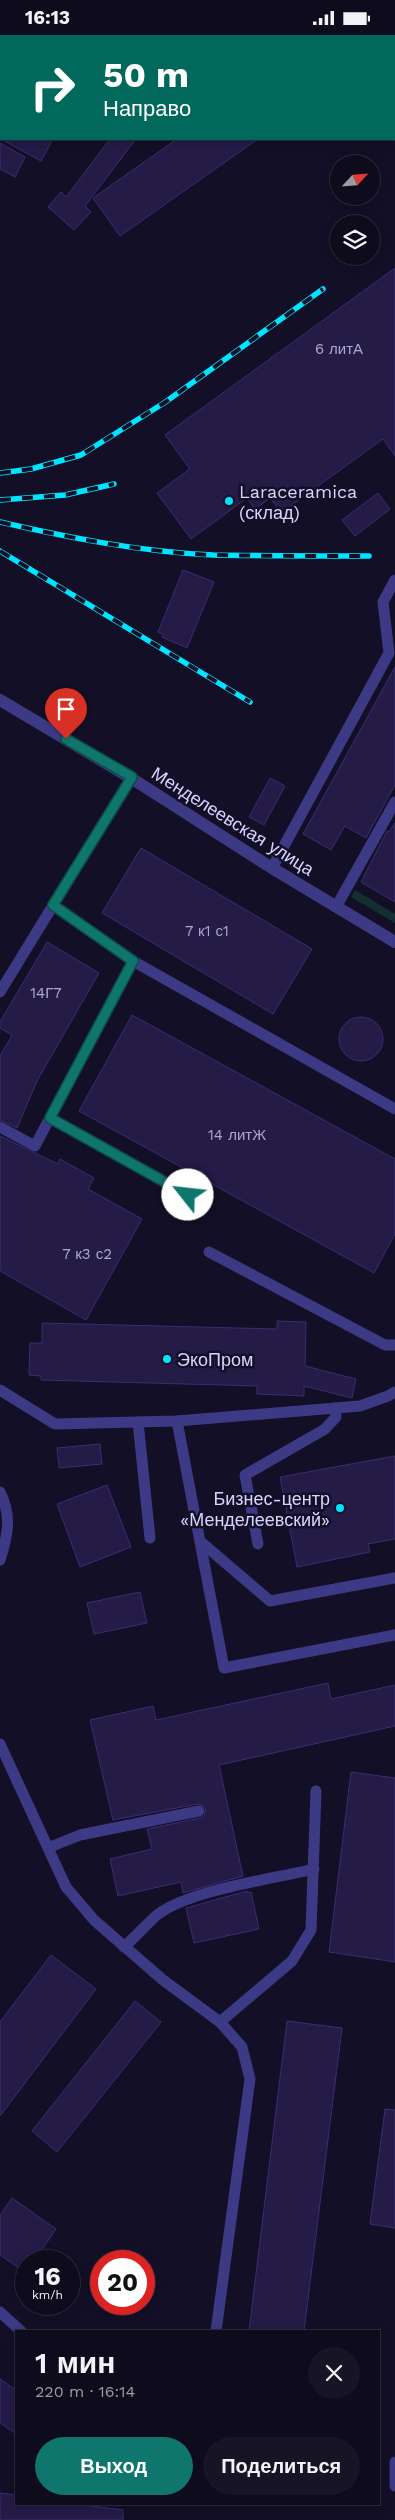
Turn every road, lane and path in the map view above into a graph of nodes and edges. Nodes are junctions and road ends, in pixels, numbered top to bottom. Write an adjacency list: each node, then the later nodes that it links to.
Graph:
1 (395, 580): 5 (lane)
2 (0, 700): 3 (street, Менделеевская улица)
3 (132, 777): 5 (street, Менделеевская улица); 6 (lane)
4 (395, 802): 7 (lane)
5 (272, 868): 7 (street, Менделеевская улица)
6 (53, 905): 9 (lane); 10 (lane)
7 (336, 907): 8 (street, Менделеевская улица)
8 (395, 942)
9 (133, 961): 11 (lane); 12 (lane)
10 (0, 992)
11 (395, 1109)
12 (50, 1118): 13 (lane); 14 (lane)
13 (0, 1127)
14 (188, 1195)
15 (208, 1252): 16 (lane)
16 (395, 1345)
17 (0, 1391): 21 (lane)
18 (395, 1392): 19 (lane)
19 (335, 1408): 20 (lane); 25 (lane)
20 (177, 1421): 21 (lane); 24 (lane)
21 (138, 1422): 23 (lane)
22 (0, 1492): 26 (lane)
23 (150, 1538)
24 (201, 1542): 27 (lane); 28 (lane)
25 (258, 1544)
26 (0, 1560)
27 (395, 1578)
28 (395, 1635)
29 (0, 1744): 32 (lane)
30 (316, 1791): 33 (lane)
31 (199, 1811): 32 (lane)
32 (50, 1847): 34 (lane)
33 (314, 1869): 34 (lane); 35 (lane)
34 (124, 1947): 35 (lane)
35 (220, 2022): 38 (lane)
36 (0, 2312): 37 (lane)
37 (20, 2330)
38 (216, 2330)
39 (395, 2462): 40 (lane)
40 (395, 2486)

